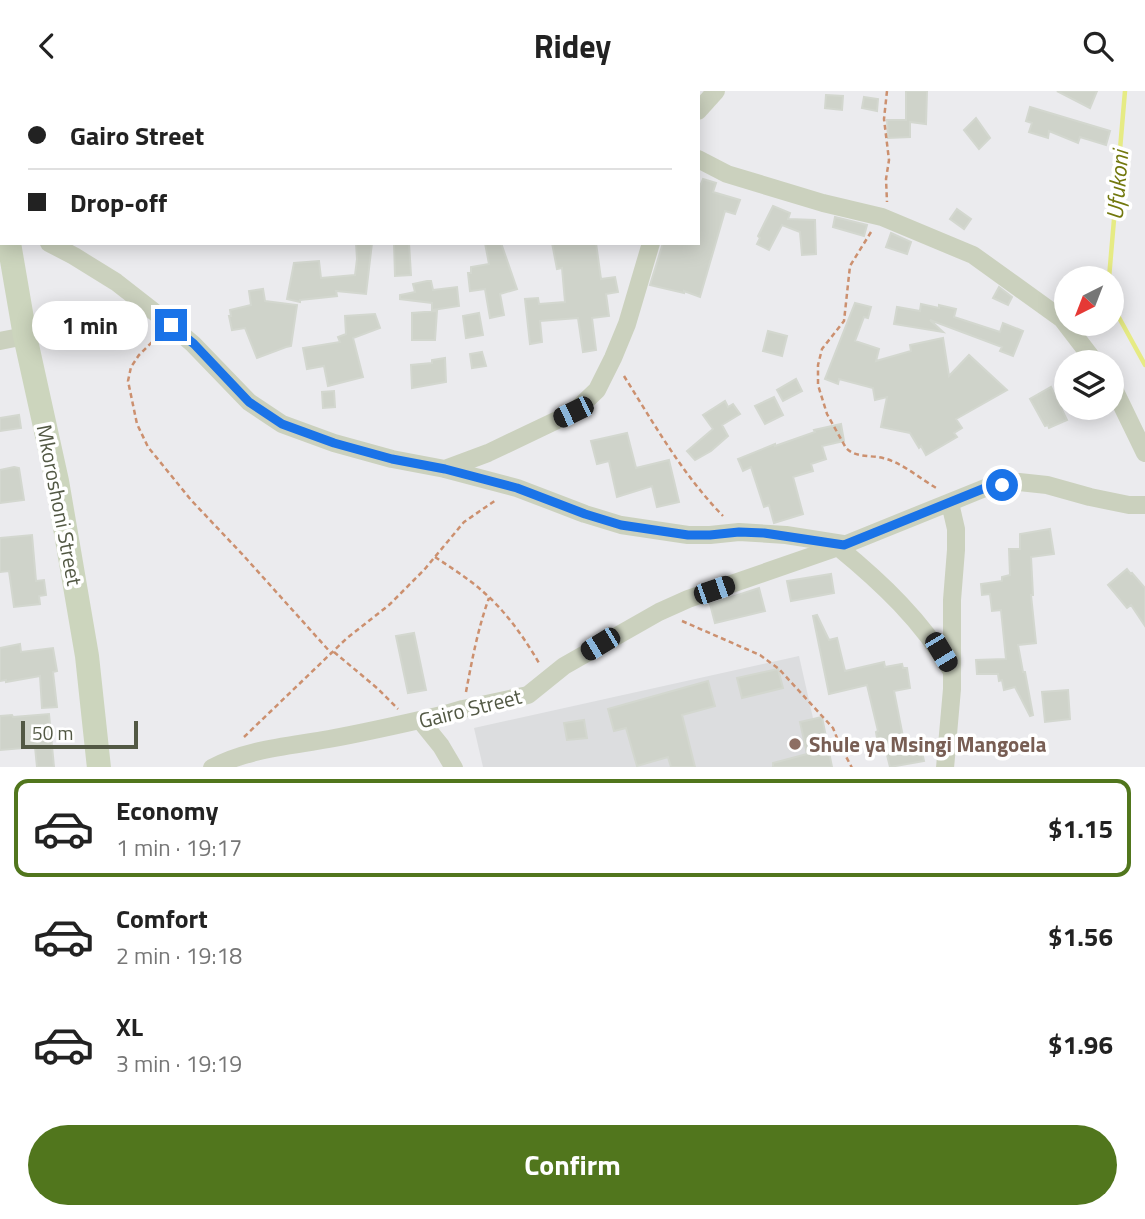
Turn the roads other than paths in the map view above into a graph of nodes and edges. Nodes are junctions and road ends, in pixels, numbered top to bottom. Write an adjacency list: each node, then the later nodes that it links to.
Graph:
1 (716, 91): 2 (street)
2 (700, 109)
3 (700, 160): 9 (street)
4 (9, 245): 7 (street, Mkoroshoni Street)
5 (53, 245): 12 (street)
6 (650, 245): 12 (street)
7 (25, 335): 8 (street); 19 (street, Mkoroshoni Street)
8 (0, 341)
9 (1086, 350)
10 (1124, 410): 11 (street)
11 (1145, 453)
12 (445, 469): 15 (street)
13 (953, 502): 14 (street, Gairo Street); 15 (street, Gairo Street); 16 (street)
14 (1145, 505)
15 (841, 546): 16 (street); 17 (street, Gairo Street)
16 (951, 670): 21 (street)
17 (415, 721): 18 (street, Gairo Street); 20 (street)
18 (217, 765)
19 (99, 767)
20 (453, 767)
21 (945, 767)

